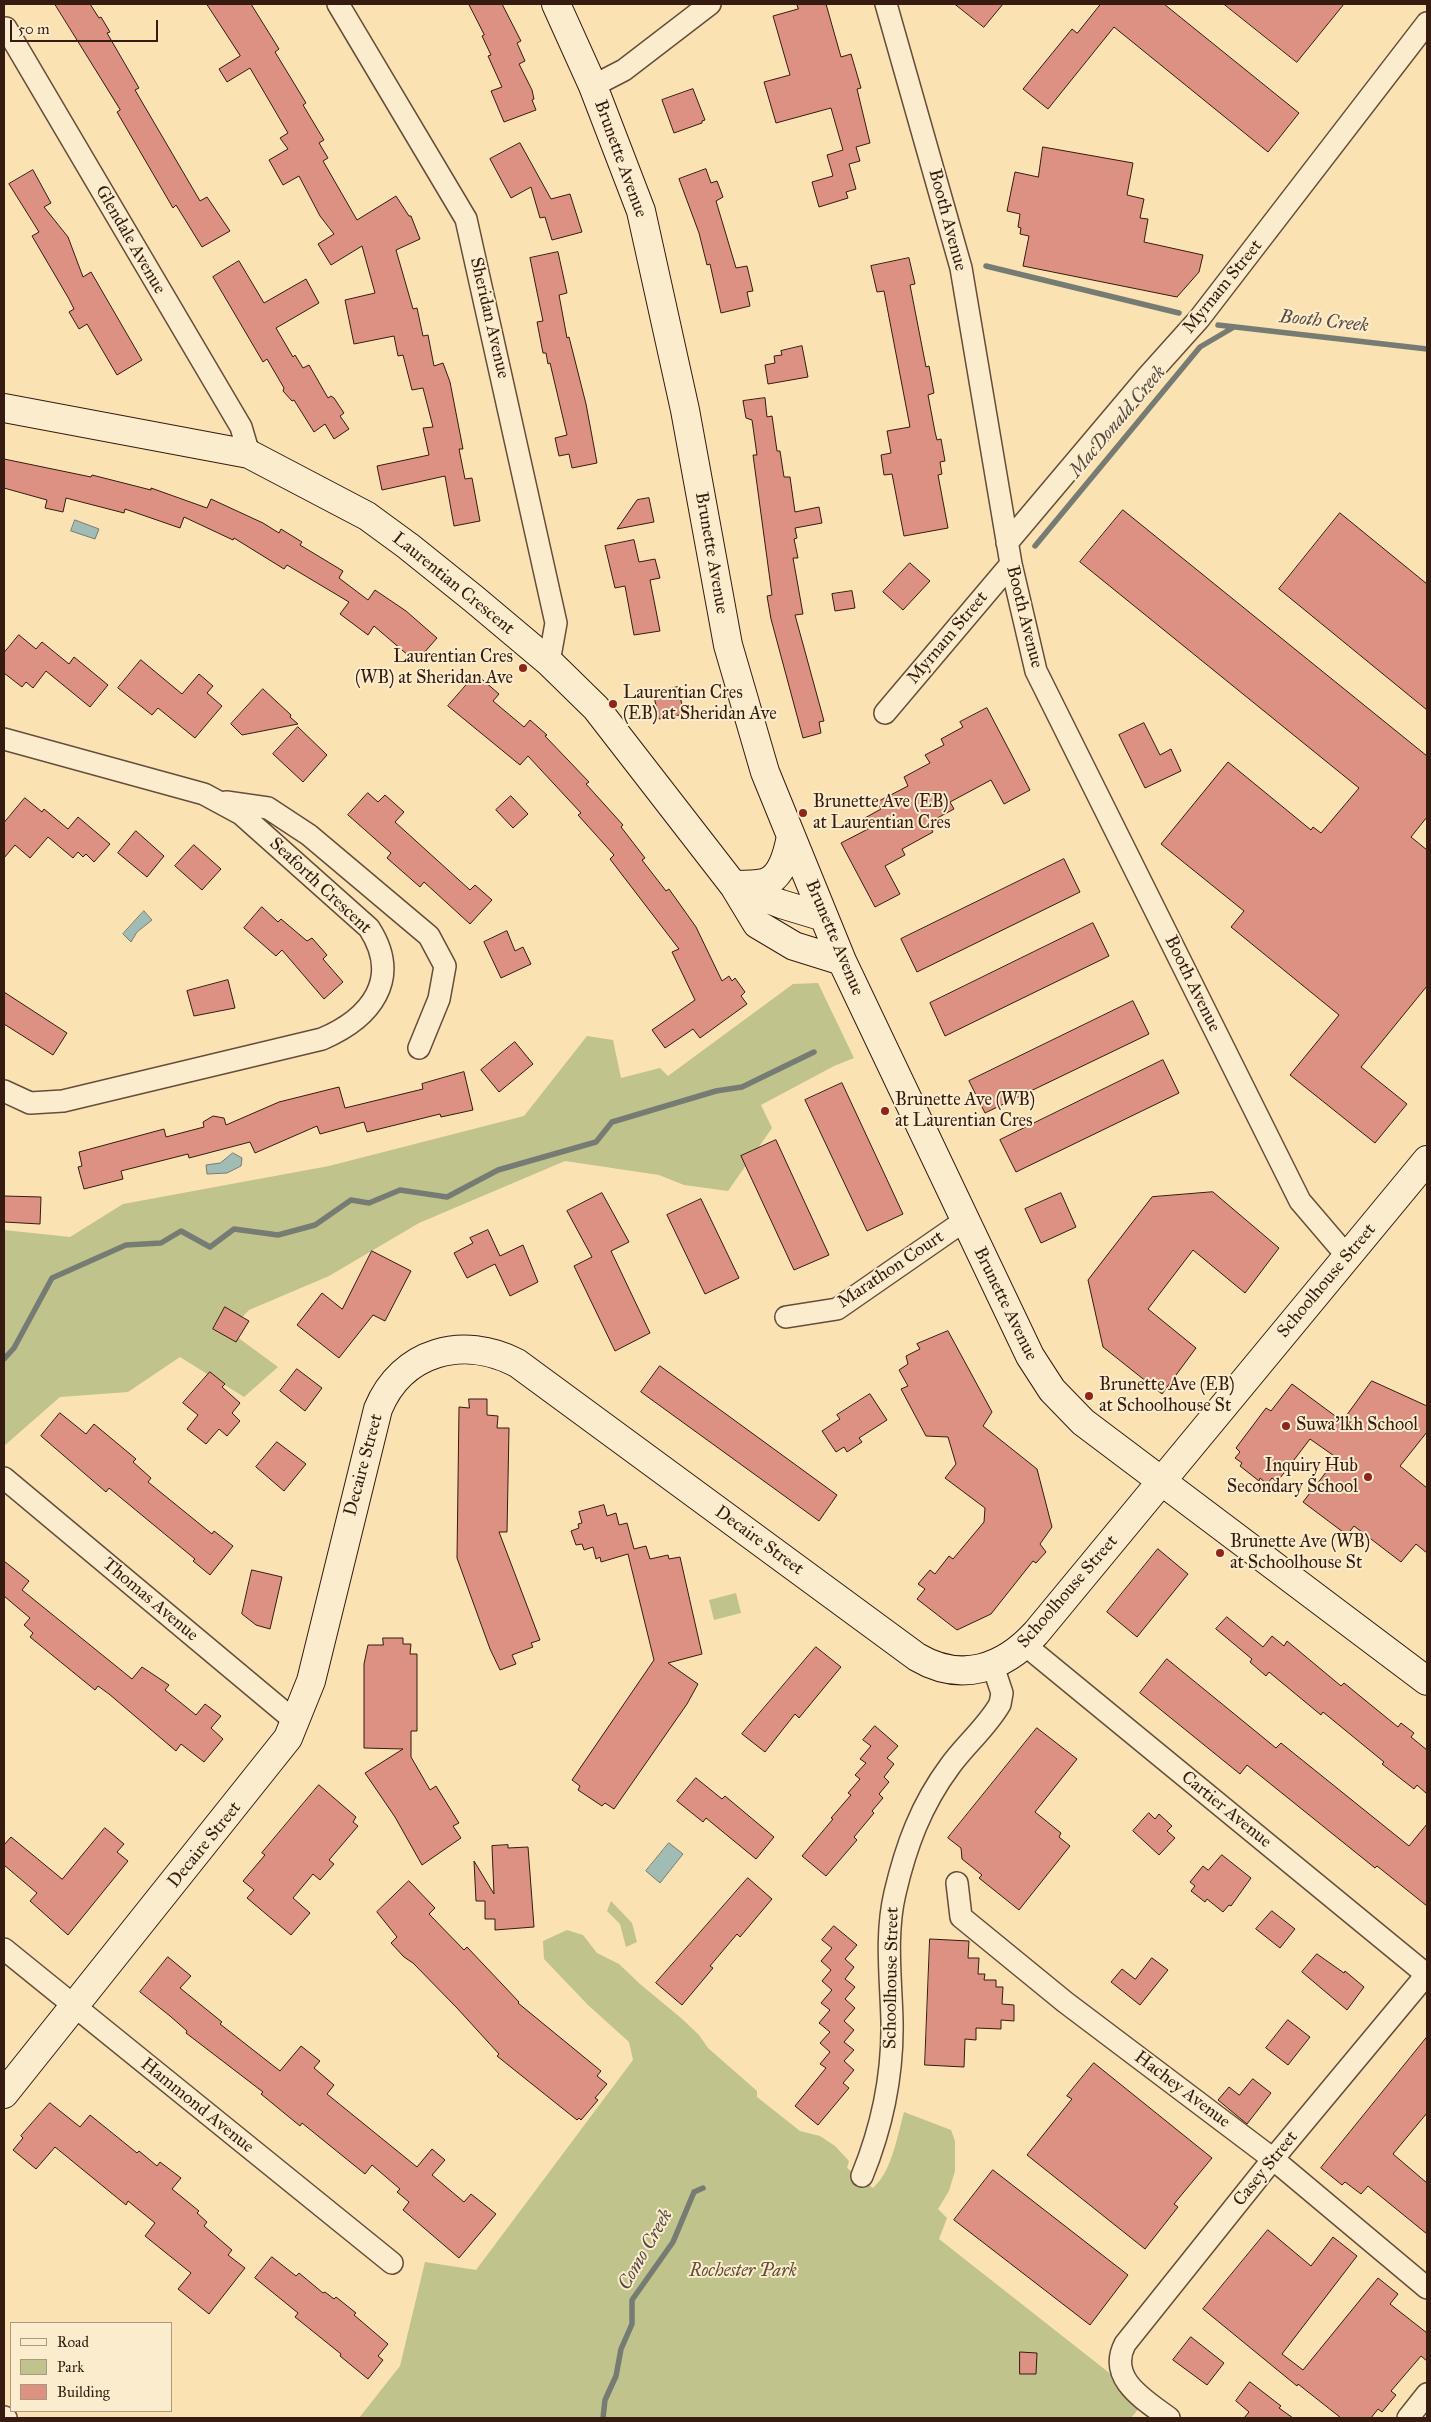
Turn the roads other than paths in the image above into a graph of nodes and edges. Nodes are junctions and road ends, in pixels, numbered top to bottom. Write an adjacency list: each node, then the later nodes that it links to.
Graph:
1 (338, 4): 12 (street, Sheridan Avenue)
2 (556, 4): 7 (street, Brunette Avenue)
3 (710, 4): 7 (street)
4 (886, 4): 10 (street, Booth Avenue)
5 (1427, 23): 10 (street, Myrnam Street)
6 (5, 29): 9 (street, Glendale Avenue)
7 (594, 86): 16 (street, Brunette Avenue)
8 (4, 408): 9 (street, Laurentian Crescent)
9 (249, 454): 12 (street, Laurentian Crescent)
10 (1008, 543): 11 (street, Booth Avenue)
11 (1011, 564): 13 (street, Myrnam Street); 24 (street, Booth Avenue)
12 (549, 662): 17 (street, Laurentian Crescent)
13 (885, 713)
14 (4, 739): 15 (street, Seaforth Crescent)
15 (220, 801): 20 (street); 21 (street, Seaforth Crescent)
16 (791, 836): 17 (street); 18 (street, Brunette Avenue)
17 (734, 886): 18 (street); 19 (street, Laurentian Crescent)
18 (824, 917): 19 (street, Brunette Avenue)
19 (842, 961): 23 (street, Brunette Avenue)
20 (419, 1048)
21 (4, 1091)
22 (1427, 1160): 24 (street, Schoolhouse Street)
23 (964, 1221): 25 (street, Marathon Court); 27 (street, Brunette Avenue)
24 (1347, 1256): 27 (street, Schoolhouse Street)
25 (786, 1317)
26 (4, 1478): 31 (street, Thomas Avenue)
27 (1162, 1481): 28 (street, Schoolhouse Street); 30 (street, Brunette Avenue)
28 (1025, 1645): 29 (street, Schoolhouse Street); 34 (street, Cartier Avenue)
29 (993, 1666): 31 (street, Decaire Street); 38 (street, Schoolhouse Street)
30 (1427, 1681)
31 (296, 1722): 35 (street, Decaire Street)
32 (957, 1883): 37 (street, Hachey Avenue)
33 (4, 1948): 35 (street, Hammond Avenue)
34 (1427, 1975): 37 (street, Casey Street)
35 (74, 2007): 36 (street, Decaire Street); 39 (street, Hammond Avenue)
36 (4, 2094)
37 (1273, 2159): 40 (street, Hachey Avenue); 42 (street, Casey Street)
38 (862, 2176)
39 (392, 2263)
40 (1427, 2288)
41 (1427, 2394): 43 (street)
42 (1169, 2418)
43 (1408, 2418)

